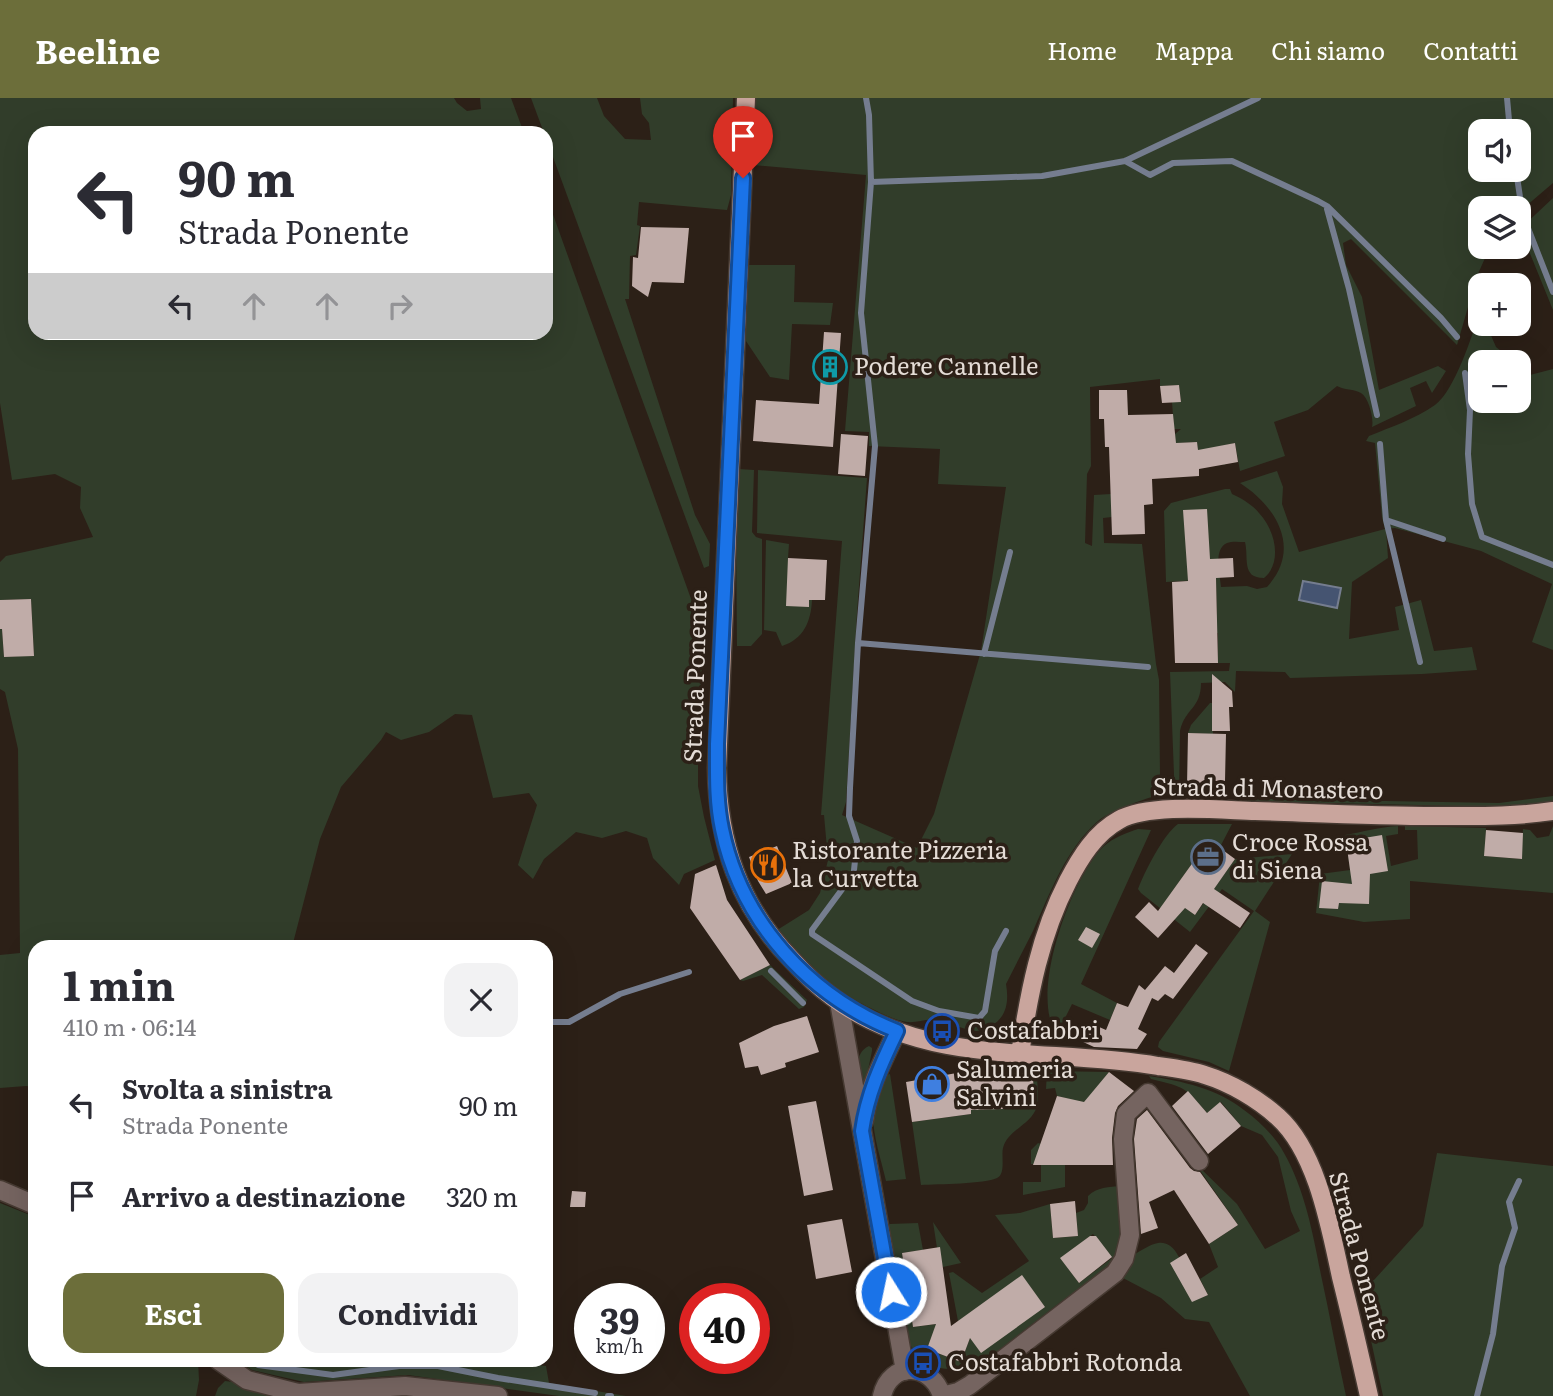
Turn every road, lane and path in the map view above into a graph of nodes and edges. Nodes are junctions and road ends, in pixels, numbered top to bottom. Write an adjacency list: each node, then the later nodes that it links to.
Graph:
1 (746, 98): 3 (main road, Strada Ponente)
2 (1553, 811): 5 (main road, Strada di Monastero)
3 (839, 1002): 4 (main road, Strada Ponente); 6 (street)
4 (897, 1031): 5 (main road, Strada Ponente); 6 (street)
5 (1020, 1054): 15 (main road, Strada Ponente)
6 (862, 1131): 11 (street)
7 (1199, 1161): 14 (street)
8 (0, 1191): 9 (street)
9 (28, 1202)
10 (228, 1367): 12 (street)
11 (905, 1371): 13 (street); 14 (street)
12 (498, 1396)
13 (882, 1396)
14 (942, 1396)
15 (1369, 1396)

